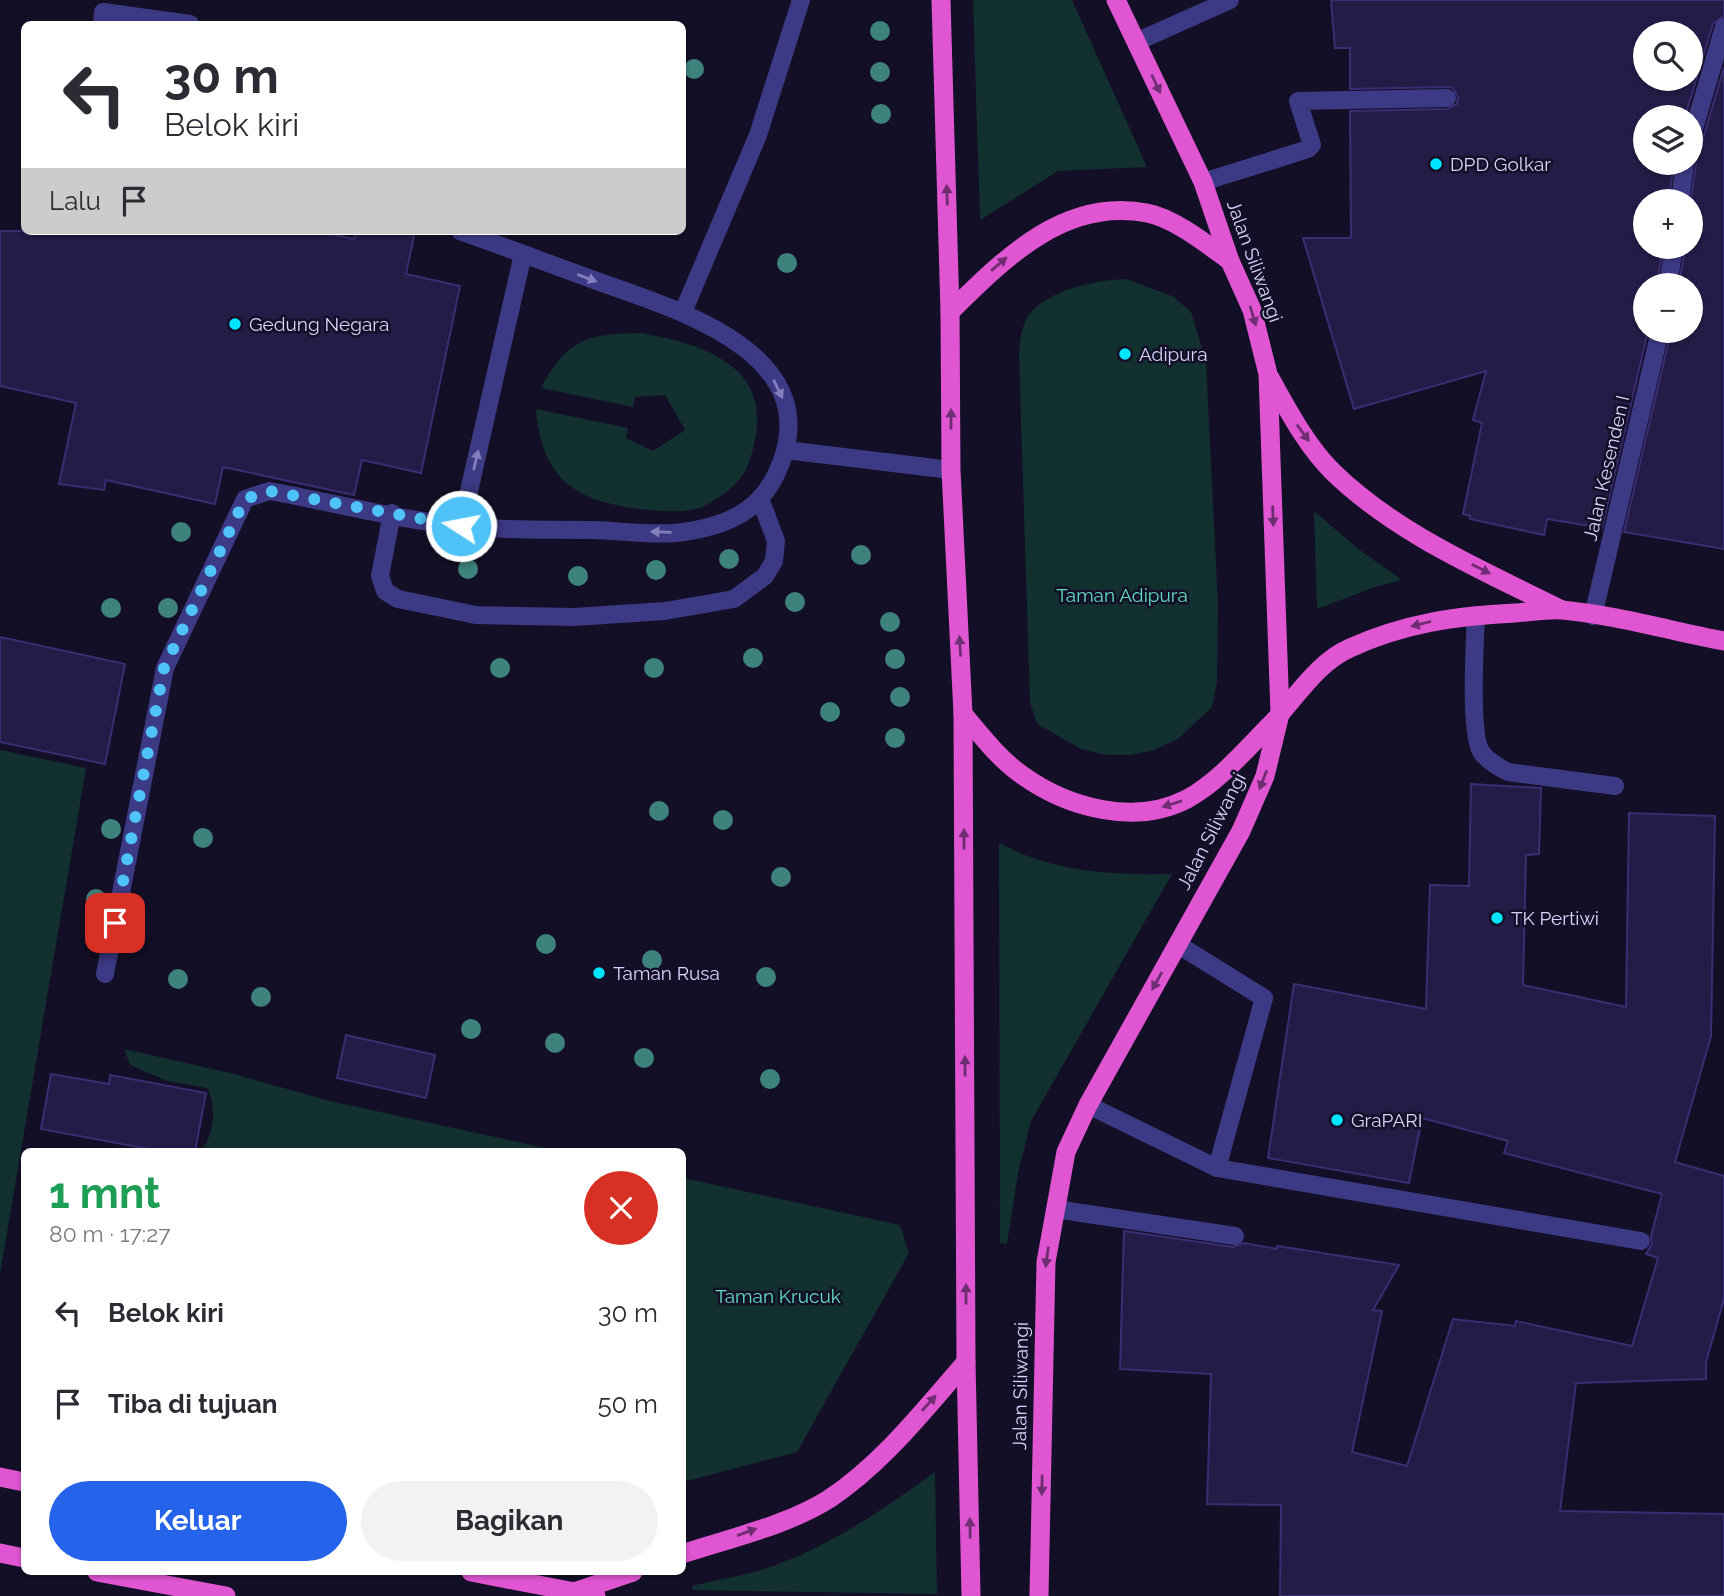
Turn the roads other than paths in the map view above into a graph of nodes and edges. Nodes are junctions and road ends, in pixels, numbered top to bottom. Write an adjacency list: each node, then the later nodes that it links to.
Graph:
1 (801, 0): 16 (street)
2 (941, 0): 15 (highway, one-way to 2)
3 (1116, 0): 8 (highway, Jalan Siliwangi)
4 (1230, 0): 8 (street)
5 (102, 21): 6 (street)
6 (168, 21)
7 (1724, 27): 10 (street)
8 (1136, 42): 11 (highway, Jalan Siliwangi, one-way to 11)
9 (1447, 98): 11 (street)
10 (1701, 105)
11 (1203, 182): 14 (highway, Jalan Siliwangi)
12 (471, 235): 13 (street)
13 (523, 254): 16 (street, one-way to 16); 23 (street, one-way to 13)
14 (1230, 261): 15 (highway, one-way to 14); 18 (highway, Jalan Siliwangi, one-way to 18)
15 (950, 312): 20 (highway, one-way to 15)
16 (683, 313): 19 (street, one-way to 19)
17 (1657, 343): 26 (street, Jalan Kesenden I)
18 (1268, 374): 24 (highway, one-way to 24); 29 (highway, Jalan Siliwangi, one-way to 29)
19 (786, 450): 20 (street); 21 (street)
20 (951, 470): 28 (highway, one-way to 20)
21 (761, 501): 22 (street); 23 (street, one-way to 23)
22 (392, 513): 23 (street); 32 (street)
23 (461, 526)
24 (1561, 610): 25 (highway); 26 (highway)
25 (1476, 615): 29 (highway, one-way to 29); 30 (street)
26 (1593, 616): 27 (highway)
27 (1724, 640)
28 (963, 714): 29 (highway, one-way to 28); 38 (highway, one-way to 28)
29 (1280, 714): 31 (highway, Jalan Siliwangi, one-way to 31)
30 (1615, 786)
31 (1177, 944): 33 (highway, Jalan Siliwangi, one-way to 33); 34 (street)
32 (105, 974)
33 (1088, 1105): 34 (street); 35 (highway, Jalan Siliwangi)
34 (1217, 1168): 37 (street)
35 (1055, 1209): 36 (street); 52 (highway, Jalan Siliwangi, one-way to 52)
36 (1235, 1236)
37 (1641, 1241)
38 (966, 1362): 42 (highway, one-way to 38); 51 (highway, one-way to 38)
39 (0, 1477): 40 (highway)
40 (21, 1481)
41 (0, 1553): 43 (highway)
42 (686, 1554)
43 (21, 1557)
44 (109, 1575): 47 (highway)
45 (486, 1575): 48 (highway)
46 (624, 1575): 48 (highway)
47 (176, 1591): 49 (highway)
48 (573, 1592): 50 (highway)
49 (226, 1596)
50 (596, 1596)
51 (971, 1596)
52 (1039, 1596)

